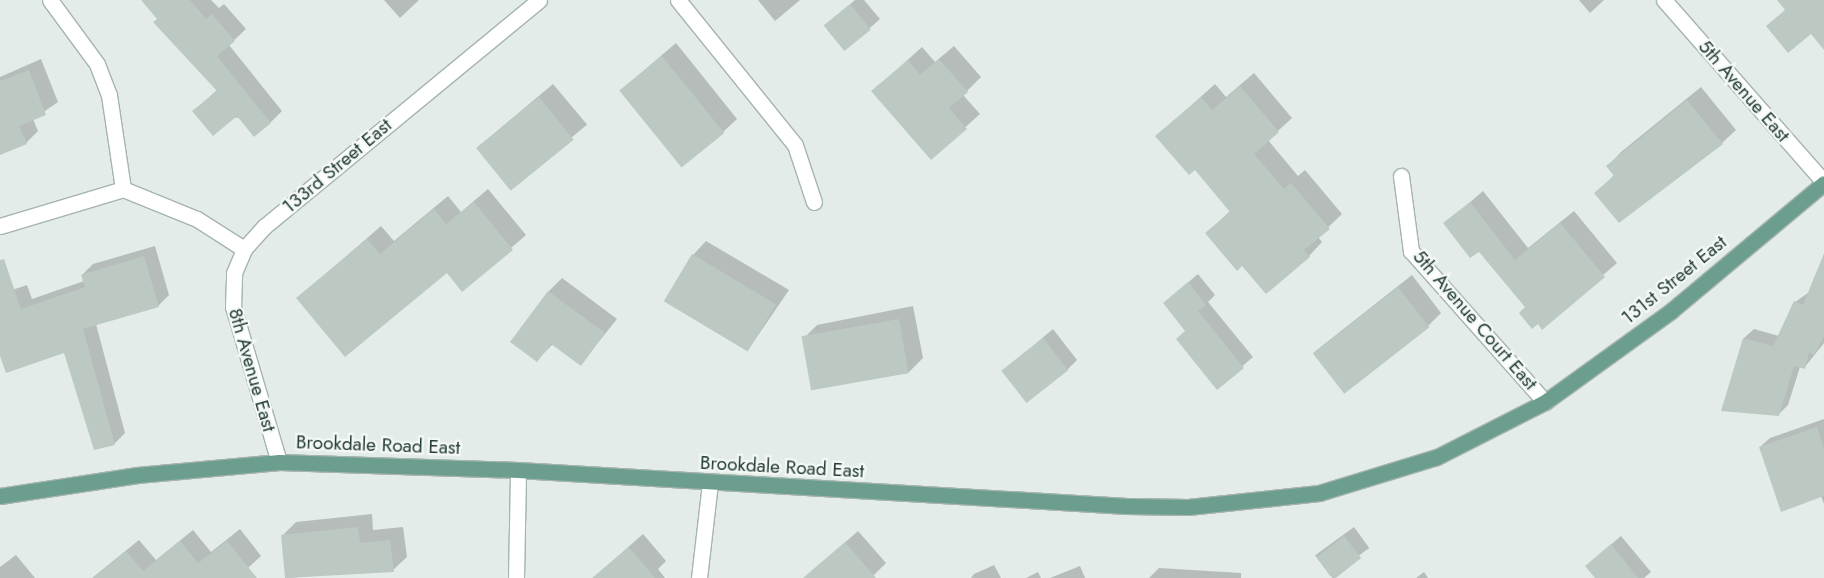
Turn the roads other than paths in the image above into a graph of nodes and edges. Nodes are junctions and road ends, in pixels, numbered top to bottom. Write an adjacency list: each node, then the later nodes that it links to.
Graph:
1 (50, 0): 7 (street)
2 (538, 0): 10 (street, 133rd Street East)
3 (678, 0): 8 (street)
4 (1664, 0): 6 (street, 5th Avenue East)
5 (1401, 176): 11 (street, 5th Avenue Court East)
6 (1824, 182): 11 (main road, 131st Street East)
7 (123, 189): 9 (street); 10 (street)
8 (814, 202)
9 (0, 226)
10 (244, 249): 12 (street, 8th Avenue East)
11 (1545, 402): 14 (main road, Brookdale Road East)
12 (279, 462): 13 (main road, Brookdale Road East); 15 (main road, Brookdale Road East)
13 (518, 470): 14 (main road, Brookdale Road East); 16 (street)
14 (710, 483): 17 (street)
15 (0, 496)
16 (516, 578)
17 (699, 578)

